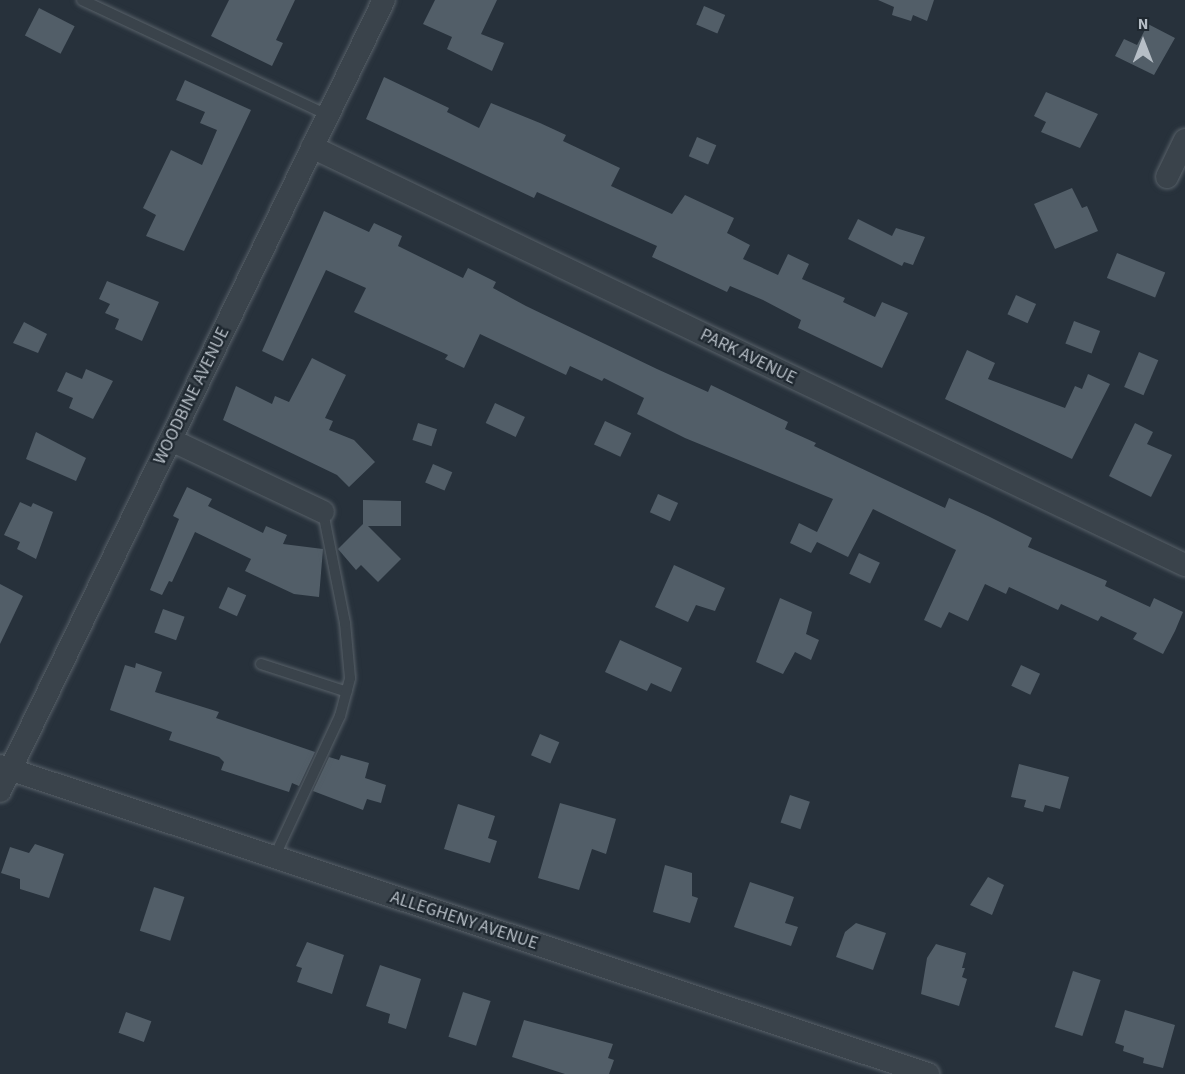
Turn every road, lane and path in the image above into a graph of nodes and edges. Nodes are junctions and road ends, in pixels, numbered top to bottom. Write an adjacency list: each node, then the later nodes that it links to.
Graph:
1 (82, 0): 3 (lane)
2 (384, 0): 3 (street, WOODBINE AVENUE)
3 (328, 115): 5 (street, WOODBINE AVENUE)
4 (1185, 140): 6 (street)
5 (312, 147): 7 (street, WOODBINE AVENUE); 9 (street, PARK AVENUE)
6 (1167, 177)
7 (171, 440): 8 (street); 12 (street, WOODBINE AVENUE)
8 (323, 512): 11 (lane)
9 (1185, 565)
10 (261, 664): 11 (lane)
11 (347, 692): 14 (lane)
12 (4, 766): 13 (street, WOODBINE AVENUE); 14 (street, ALLEGHENY AVENUE)
13 (0, 791)
14 (274, 858): 15 (street, ALLEGHENY AVENUE)
15 (928, 1074)

